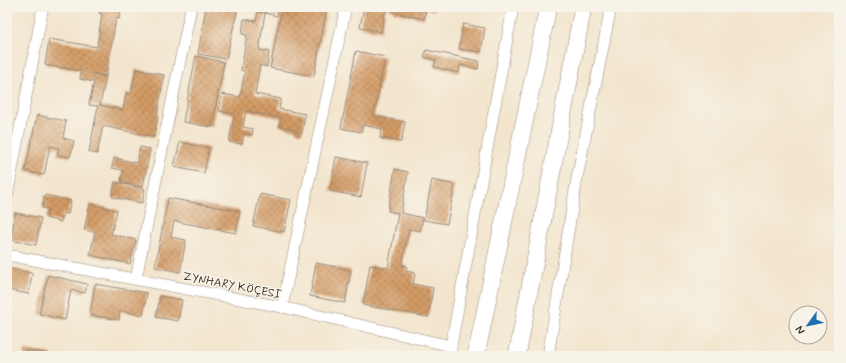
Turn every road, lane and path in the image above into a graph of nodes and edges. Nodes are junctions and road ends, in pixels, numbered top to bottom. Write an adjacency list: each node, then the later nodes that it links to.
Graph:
1 (43, 7): 8 (street)
2 (191, 7): 10 (street)
3 (346, 7): 11 (street)
4 (513, 7): 12 (street)
5 (548, 7): 13 (main road)
6 (583, 7): 14 (main road)
7 (611, 7): 15 (street)
8 (7, 196)
9 (7, 255): 10 (street, ZYNHARY KÖÇESI)
10 (136, 280): 11 (street, ZYNHARY KÖÇESI)
11 (282, 307): 12 (street, ZYNHARY KÖÇESI)
12 (451, 351)
13 (476, 356)
14 (517, 356)
15 (548, 356)

